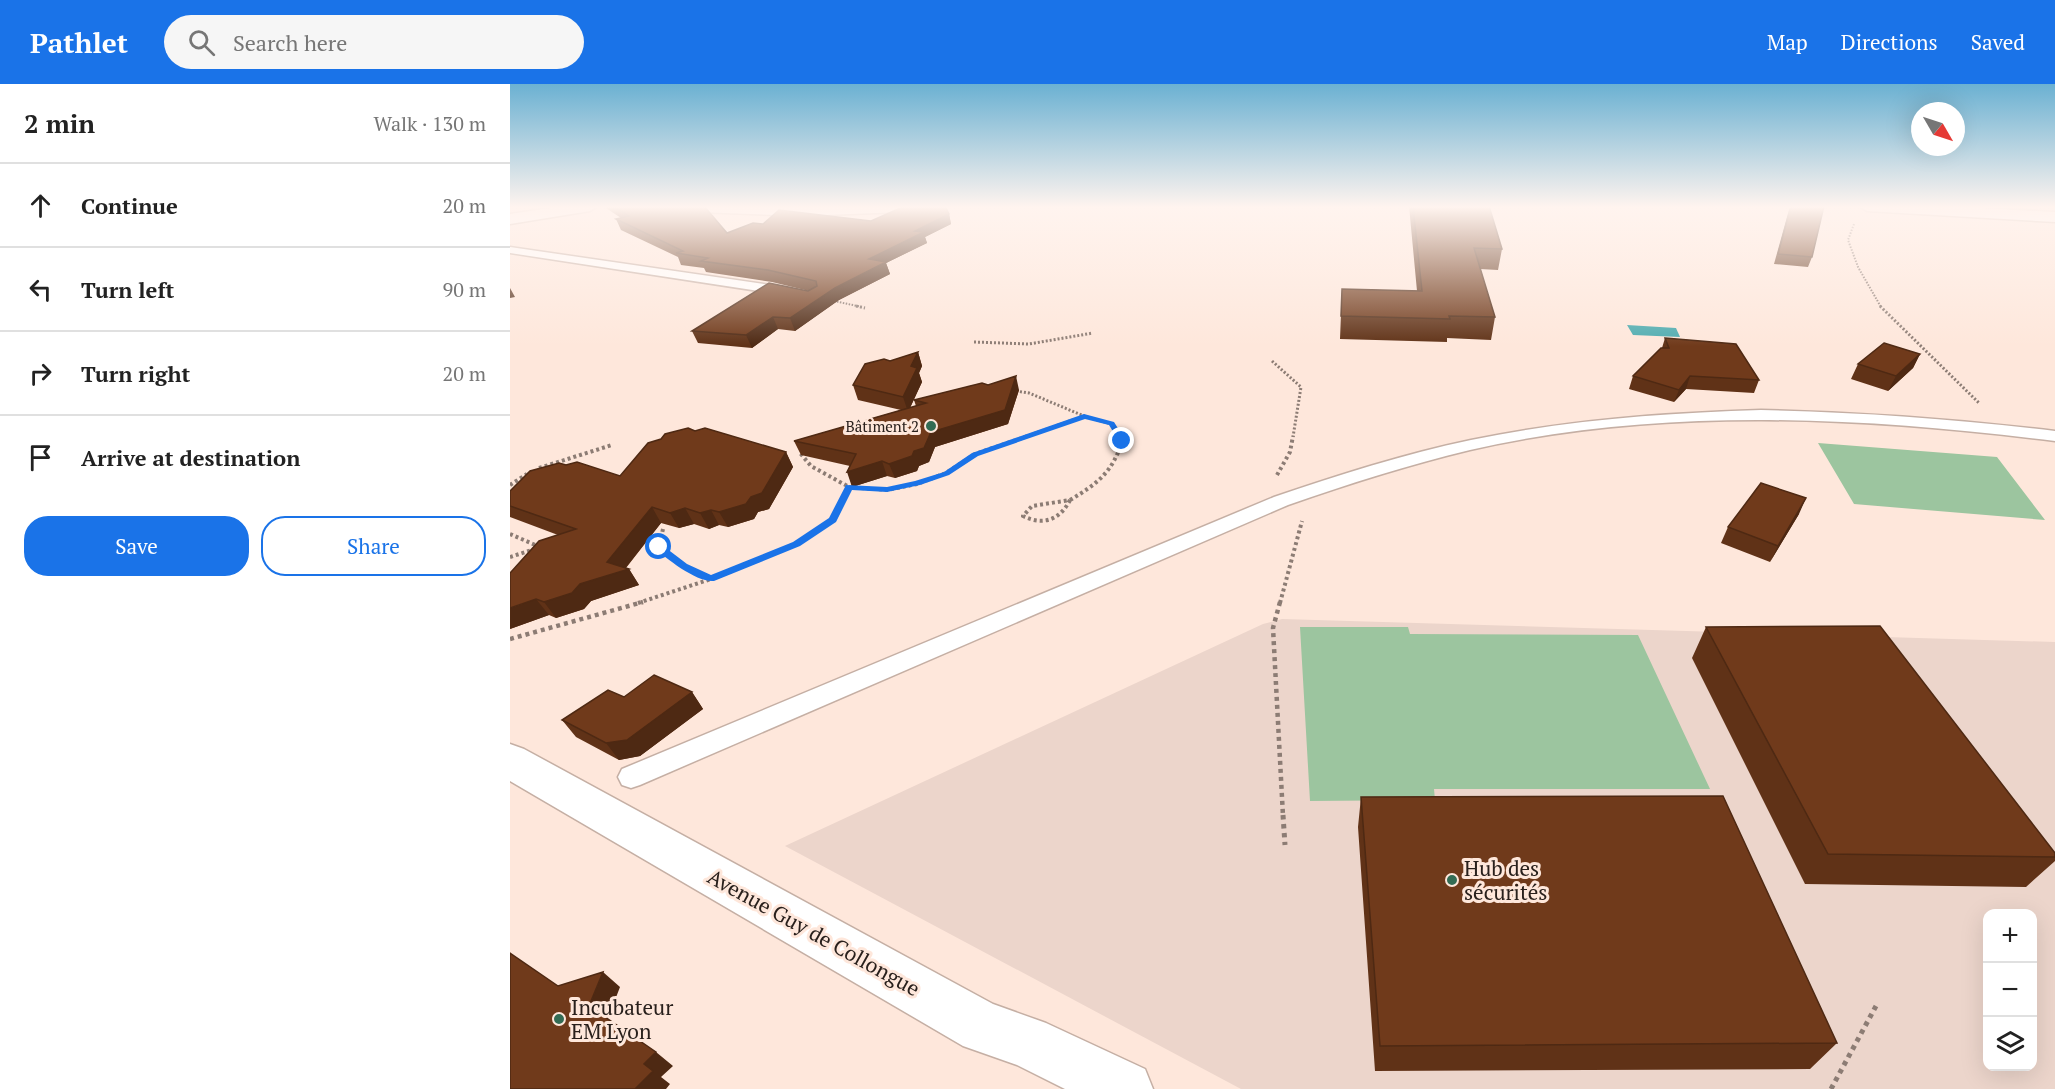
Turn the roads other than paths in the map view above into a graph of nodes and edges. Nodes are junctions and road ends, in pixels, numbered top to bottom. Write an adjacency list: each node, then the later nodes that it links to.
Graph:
1 (530, 253): 2 (lane)
2 (813, 297)
3 (2055, 436): 5 (lane)
4 (510, 760): 6 (street, Avenue Guy de Collongue)
5 (631, 777)
6 (1125, 1089)

